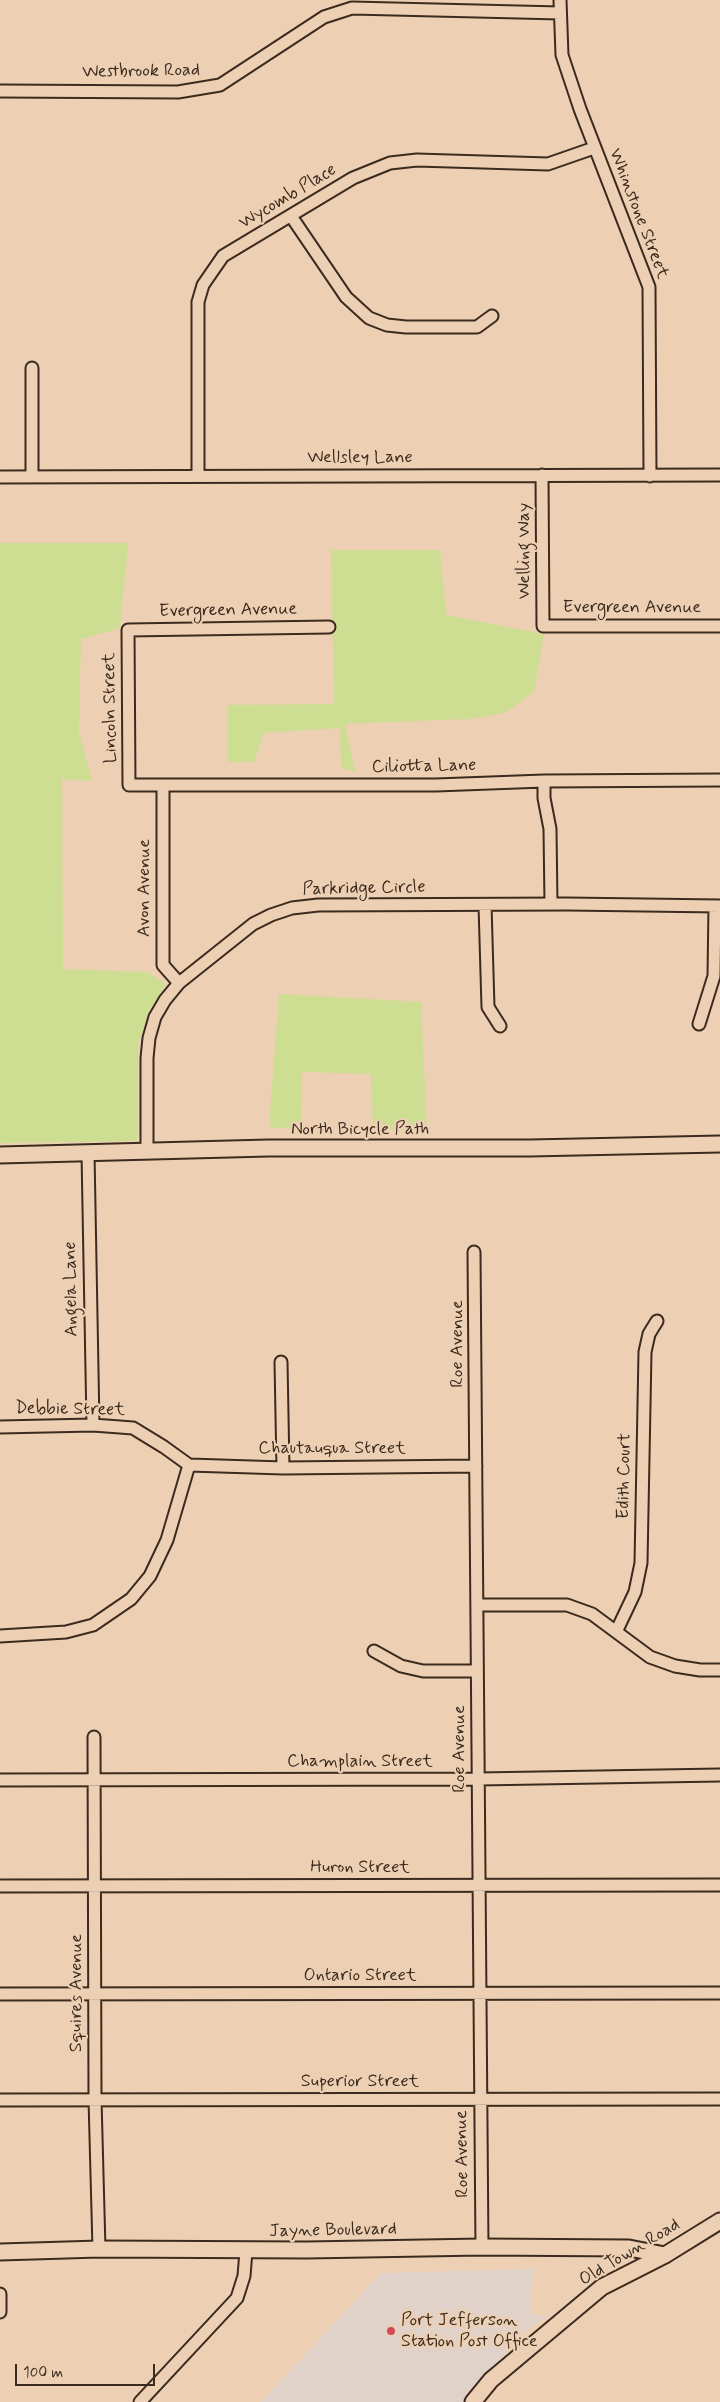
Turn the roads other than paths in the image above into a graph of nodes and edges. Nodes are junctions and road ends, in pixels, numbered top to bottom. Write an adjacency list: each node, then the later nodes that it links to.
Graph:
1 (560, 0): 2 (street, Whinstone Street)
2 (560, 13): 3 (street, Westbrook Road); 4 (street, Whinstone Street)
3 (0, 91)
4 (594, 148): 5 (street, Wycomb Place); 10 (street, Whinstone Street)
5 (291, 216): 6 (street); 9 (street, Wycomb Place)
6 (492, 316)
7 (32, 368): 13 (street)
8 (542, 475): 9 (street, Wellsley Lane); 10 (street, Wellsley Lane); 14 (street, Welling Way)
9 (198, 476): 13 (street, Wellsley Lane)
10 (650, 476): 11 (street, Wellsley Lane)
11 (720, 476)
12 (0, 477): 13 (street, Wellsley Lane)
13 (32, 477)
14 (543, 626): 15 (street, Evergreen Avenue)
15 (720, 626)
16 (329, 627): 17 (street, Evergreen Avenue)
17 (128, 630): 21 (street, Lincoln Street)
18 (720, 780): 19 (street, Ciliotta Lane)
19 (544, 781): 20 (street, Ciliotta Lane); 22 (street)
20 (163, 785): 21 (street, Ciliotta Lane); 25 (street, Avon Avenue)
21 (130, 786)
22 (551, 904): 23 (street, Parkridge Circle); 24 (street, Parkridge Circle)
23 (485, 905): 25 (street, Parkridge Circle); 27 (street)
24 (717, 906): 26 (street)
25 (180, 983): 29 (street, Parkridge Circle)
26 (699, 1024)
27 (500, 1026)
28 (720, 1144): 29 (street, North Bicycle Path)
29 (147, 1150): 30 (street, North Bicycle Path)
30 (88, 1153): 31 (street, North Bicycle Path); 35 (street, Angela Lane)
31 (0, 1155)
32 (474, 1252): 38 (street, Roe Avenue)
33 (657, 1321): 41 (street, Edith Court)
34 (281, 1362): 39 (street)
35 (93, 1425): 36 (street, Debbie Street); 37 (street, Debbie Street)
36 (0, 1427)
37 (189, 1465): 39 (street, Chautauqua Street); 42 (street)
38 (476, 1466): 39 (street, Chautauqua Street); 40 (street, Roe Avenue)
39 (283, 1468)
40 (478, 1605): 41 (street); 45 (street, Roe Avenue)
41 (617, 1630): 44 (street)
42 (0, 1636)
43 (374, 1651): 45 (street)
44 (720, 1670)
45 (477, 1671): 49 (street, Roe Avenue)
46 (94, 1737): 48 (street, Squires Avenue)
47 (720, 1775): 49 (street, Champlain Street)
48 (95, 1779): 49 (street, Champlain Street); 50 (street, Champlain Street); 54 (street, Squires Avenue)
49 (478, 1779): 51 (street, Roe Avenue)
50 (0, 1780)
51 (478, 1885): 52 (street, Huron Street); 54 (street, Huron Street); 58 (street, Roe Avenue)
52 (720, 1885)
53 (0, 1886): 54 (street, Huron Street)
54 (95, 1886): 55 (street, Squires Avenue)
55 (94, 1992): 57 (street, Ontario Street); 58 (street, Ontario Street); 60 (street, Squires Avenue)
56 (720, 1992): 58 (street, Ontario Street)
57 (0, 1994)
58 (480, 1994): 62 (street, Roe Avenue)
59 (720, 2098): 62 (street, Superior Street)
60 (95, 2099): 61 (street, Superior Street); 62 (street, Superior Street); 65 (street, Squires Avenue)
61 (0, 2100)
62 (480, 2100): 64 (street, Roe Avenue)
63 (720, 2221): 68 (street, Old Town Road)
64 (482, 2247): 66 (street, Jayne Boulevard); 68 (street, Jayne Boulevard)
65 (99, 2248): 66 (street, Jayne Boulevard); 67 (street, Jayne Boulevard)
66 (246, 2251): 71 (street)
67 (0, 2252)
68 (665, 2255): 72 (street, Old Town Road)
69 (0, 2294): 70 (street)
70 (0, 2312)
71 (140, 2402)
72 (474, 2402)

